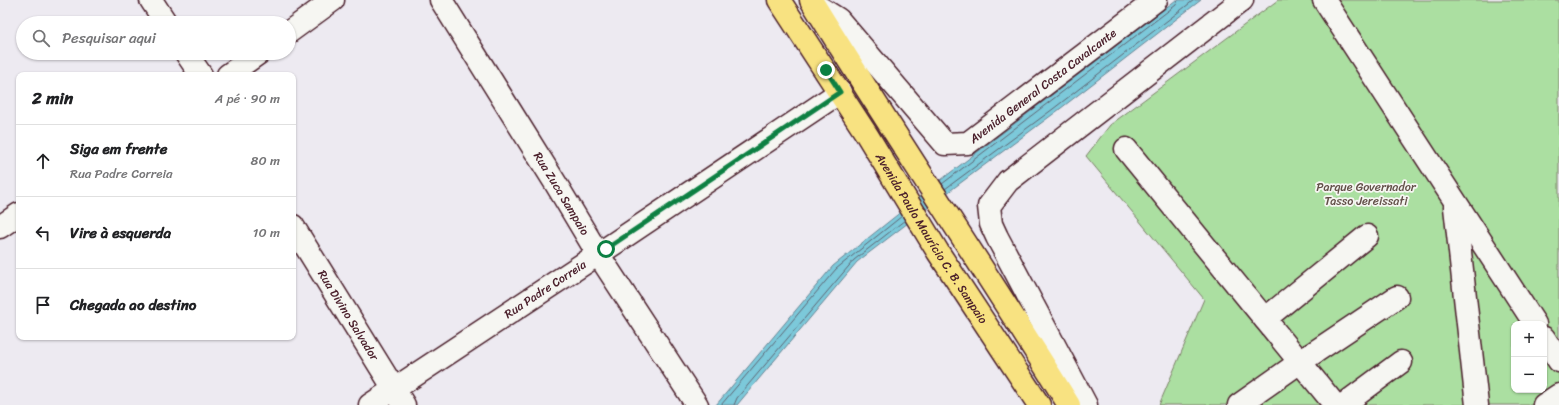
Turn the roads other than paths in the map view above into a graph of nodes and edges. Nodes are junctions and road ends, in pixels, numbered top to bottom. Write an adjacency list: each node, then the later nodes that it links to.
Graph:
1 (151, 0): 10 (street)
2 (333, 0): 11 (street)
3 (442, 0): 18 (street, Rua Zuca Sampaio)
4 (453, 0): 18 (street, Rua Zuca Sampaio)
5 (779, 0): 16 (main road, Avenida Paulo Maurício C. B. Sampaio)
6 (1156, 0): 9 (street, Avenida General Costa Cavalcante)
7 (1242, 0): 38 (street)
8 (1324, 0): 19 (street)
9 (813, 2): 37 (main road, Avenida Paulo Maurício C. B. Sampaio)
10 (161, 16)
11 (296, 27)
12 (191, 60): 14 (street)
13 (249, 60): 15 (street)
14 (199, 72)
15 (232, 72)
16 (840, 92): 24 (street, Rua Padre Correia); 36 (main road, Avenida Paulo Maurício C. B. Sampaio)
17 (1126, 149): 26 (street)
18 (560, 182): 24 (street, Rua Zuca Sampaio)
19 (1455, 202): 27 (street); 42 (street)
20 (16, 216): 21 (street)
21 (0, 227)
22 (296, 231): 33 (street, Rua Divino Salvador)
23 (1367, 236): 26 (street)
24 (602, 252): 33 (street, Rua Padre Correia); 34 (street, Rua Zuca Sampaio)
25 (1397, 297): 30 (street)
26 (1264, 319): 30 (street)
27 (1533, 321)
28 (1547, 343): 29 (street)
29 (1559, 361)
30 (1300, 362): 39 (street); 40 (street)
31 (1401, 362): 41 (street)
32 (1559, 395): 43 (street)
33 (398, 397): 35 (street, Rua Padre Correia)
34 (700, 400)
35 (370, 405)
36 (1039, 405)
37 (1069, 405)
38 (1086, 405)
39 (1239, 405)
40 (1335, 405)
41 (1343, 405)
42 (1477, 405)
43 (1544, 405)

